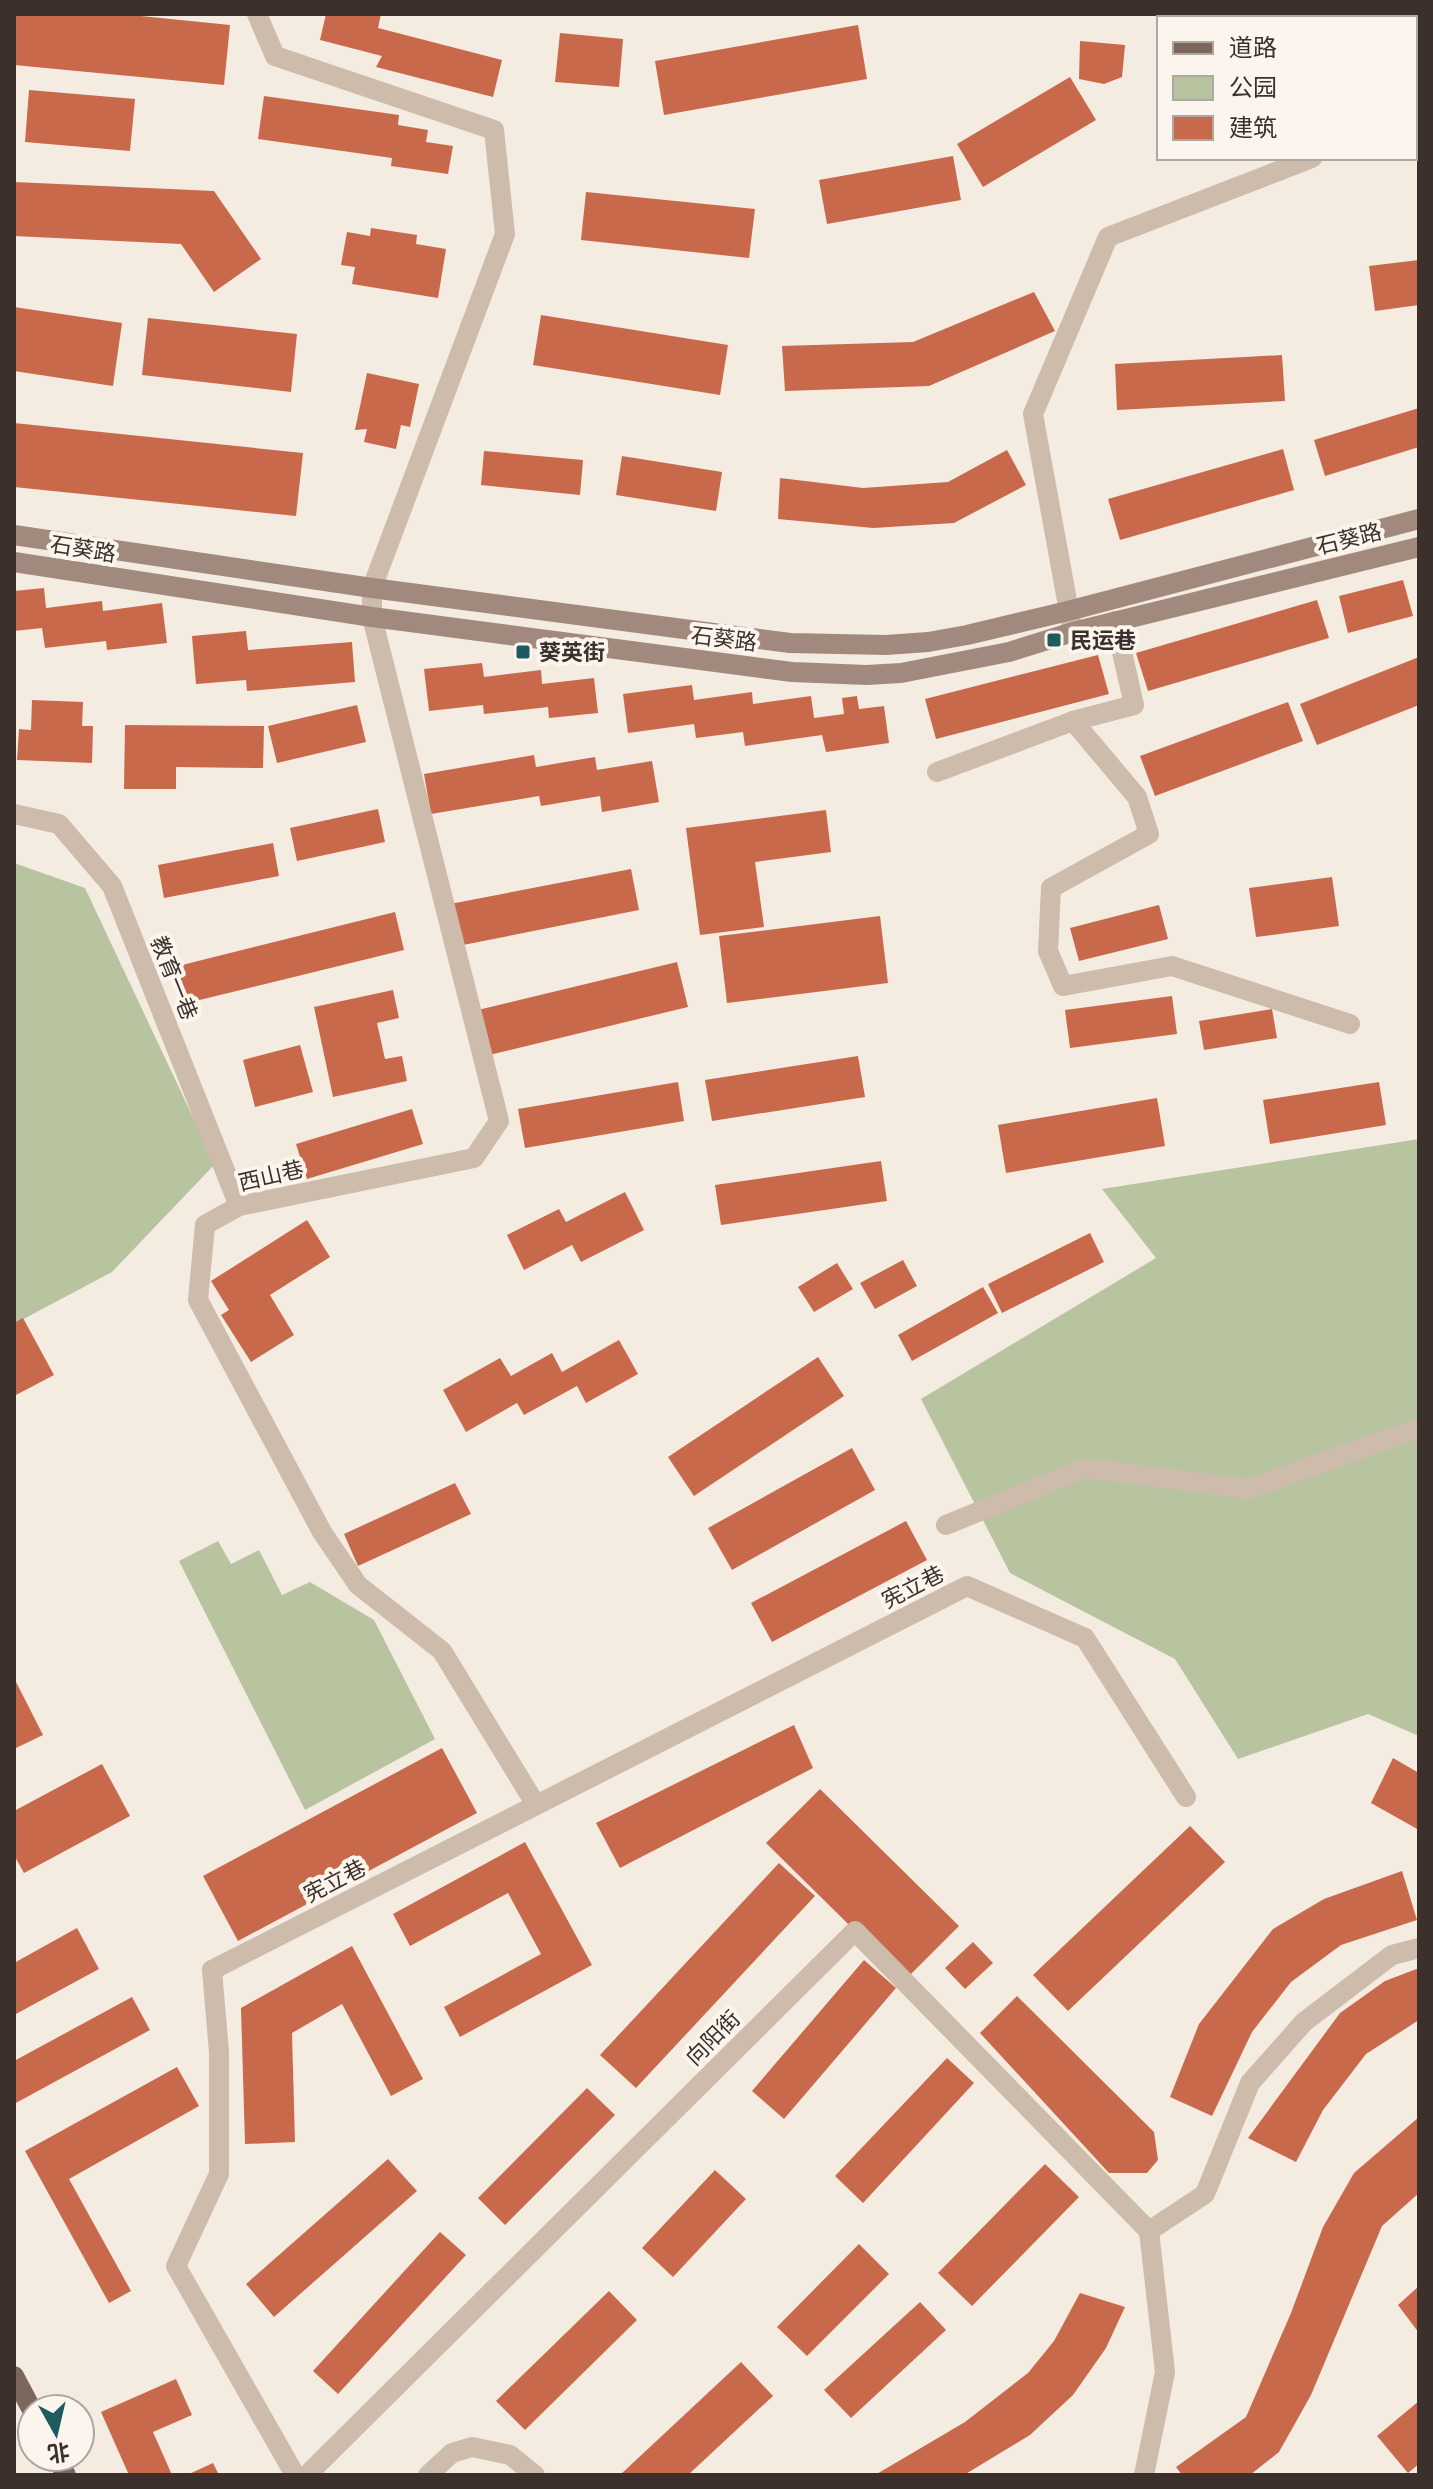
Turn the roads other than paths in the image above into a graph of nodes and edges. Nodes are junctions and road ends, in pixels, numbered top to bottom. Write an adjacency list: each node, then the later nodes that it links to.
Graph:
1 (257, 14): 7 (street)
2 (1307, 160): 10 (street)
3 (1419, 519): 10 (main road)
4 (14, 535): 7 (main road)
5 (1419, 547): 9 (main road, 石葵路)
6 (14, 562): 8 (main road, 石葵路)
7 (372, 588): 8 (street, 西山巷); 10 (main road)
8 (372, 617): 10 (main road, 石葵路); 15 (street, 西山巷)
9 (1115, 621): 10 (main road, 石葵路); 11 (street)
10 (1070, 622)
11 (1073, 721): 12 (street); 14 (street)
12 (937, 772)
13 (14, 814): 15 (street, 教育一巷)
14 (1350, 1024)
15 (239, 1206): 19 (street, 西山巷)
16 (1419, 1428): 17 (street)
17 (946, 1525)
18 (1186, 1797): 19 (street, 宪立巷)
19 (536, 1805): 22 (street, 宪立巷)
20 (1419, 1948): 21 (street)
21 (1149, 2231): 23 (street, 向阳街); 26 (street)
22 (295, 2475)
23 (307, 2475)
24 (428, 2475): 25 (street)
25 (535, 2475)
26 (1144, 2475)

